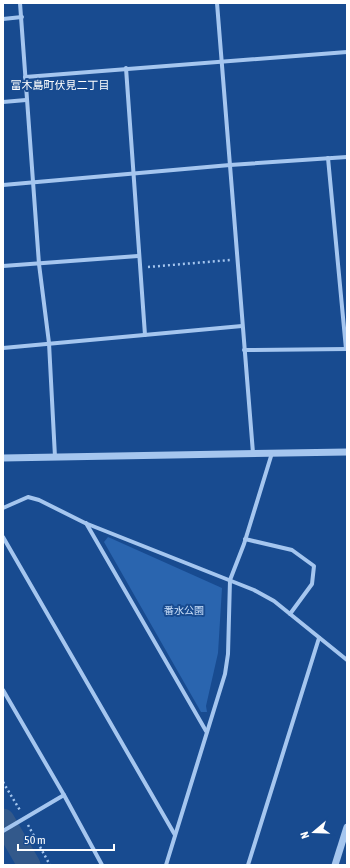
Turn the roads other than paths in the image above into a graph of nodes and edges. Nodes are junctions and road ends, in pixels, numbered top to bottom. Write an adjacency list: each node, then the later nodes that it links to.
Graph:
1 (20, 3): 3 (street)
2 (217, 3): 6 (street)
3 (22, 17): 4 (street); 8 (street)
4 (3, 19)
5 (347, 52): 6 (street)
6 (221, 61): 7 (street); 13 (street)
7 (126, 68): 8 (street); 14 (street)
8 (25, 77): 9 (street)
9 (26, 100): 10 (street); 15 (street)
10 (3, 102)
11 (347, 157): 12 (street)
12 (328, 158): 13 (street); 24 (street)
13 (230, 164): 14 (street); 20 (street)
14 (135, 174): 15 (street); 17 (street)
15 (33, 183): 16 (street); 18 (street)
16 (3, 185)
17 (138, 256): 18 (street); 21 (street)
18 (39, 264): 19 (street); 22 (street)
19 (3, 266)
20 (242, 326): 21 (street); 25 (street)
21 (145, 335): 22 (street)
22 (49, 343): 23 (street); 29 (street)
23 (3, 348)
24 (346, 349): 25 (street)
25 (244, 350): 28 (street)
26 (347, 452): 27 (street)
27 (272, 453): 28 (street); 34 (street)
28 (253, 454): 29 (street)
29 (55, 457): 30 (street)
30 (3, 458)
31 (3, 508): 32 (street)
32 (86, 523): 35 (street); 40 (street)
33 (3, 538): 44 (street)
34 (245, 539): 35 (street); 36 (street)
35 (230, 580): 36 (street); 40 (street)
36 (290, 614): 37 (street)
37 (319, 638): 38 (street); 47 (street)
38 (347, 660)
39 (3, 690): 41 (street)
40 (206, 732): 44 (street)
41 (64, 795): 43 (street); 45 (street)
42 (347, 827): 48 (street)
43 (3, 831)
44 (175, 836): 46 (street)
45 (102, 865)
46 (166, 865)
47 (248, 865)
48 (335, 865)

